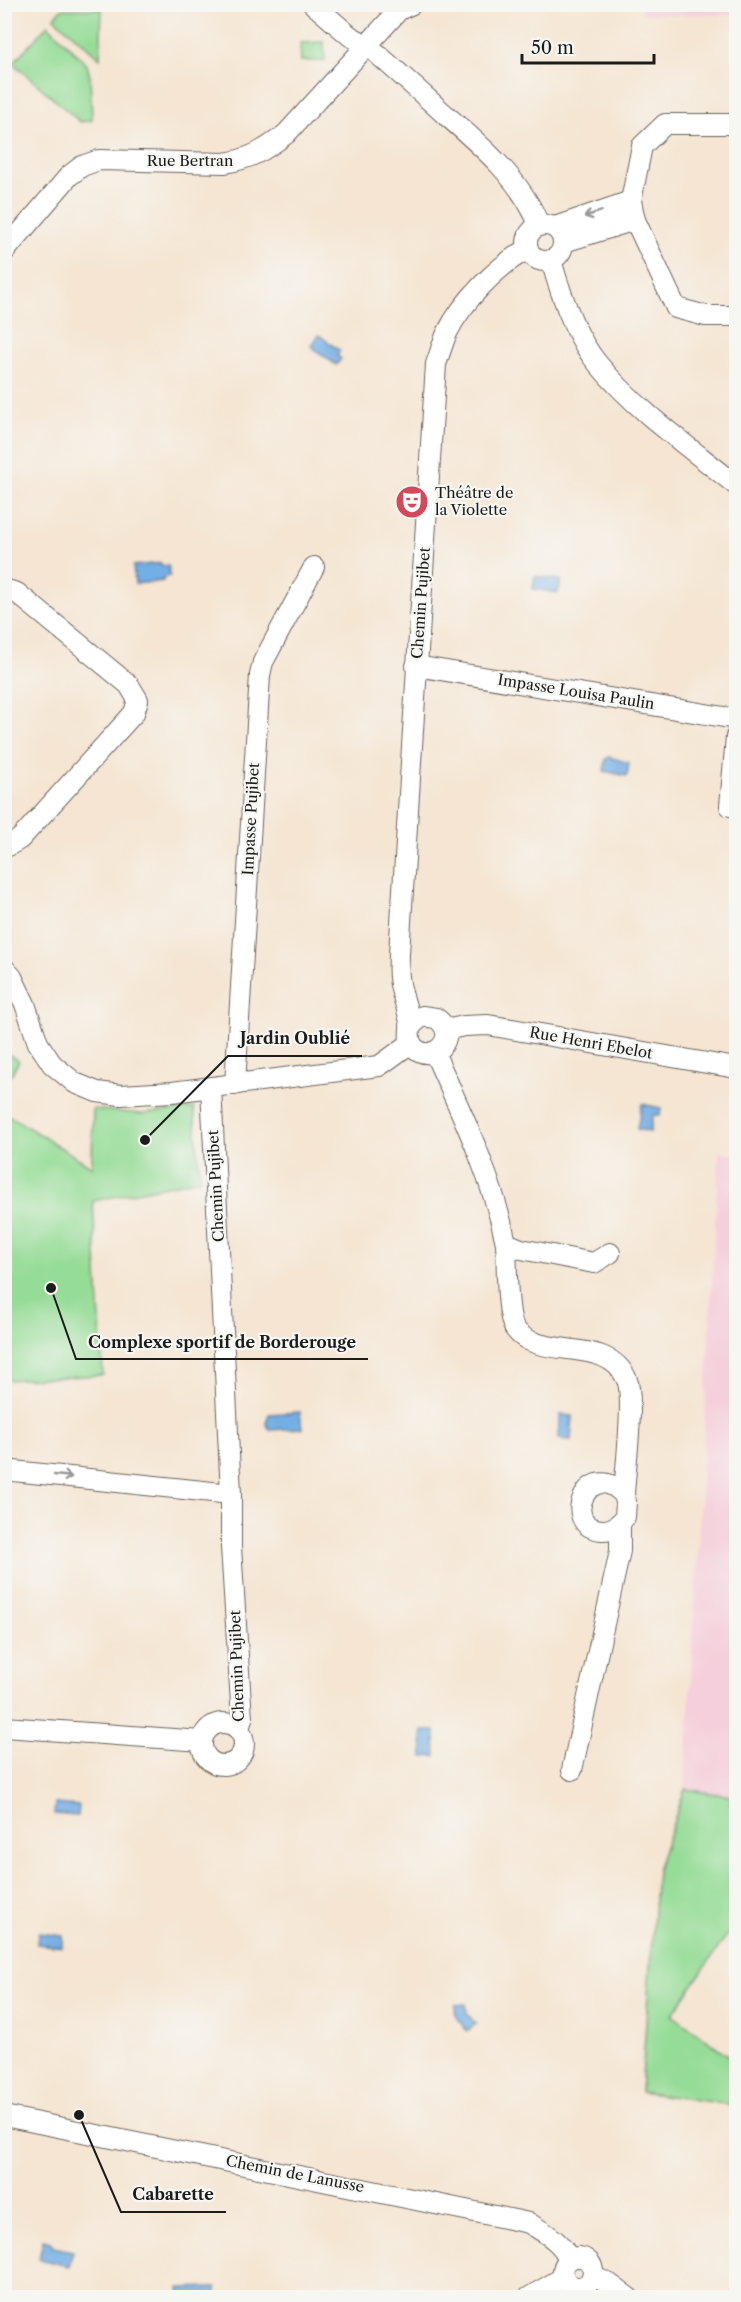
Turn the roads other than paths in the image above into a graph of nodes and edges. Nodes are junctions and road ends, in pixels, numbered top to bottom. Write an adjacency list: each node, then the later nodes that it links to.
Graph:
1 (313, 4): 3 (street)
2 (412, 4): 3 (street, Rue Bertran)
3 (367, 45): 6 (street); 8 (street, Rue Bertran)
4 (736, 124): 5 (street)
5 (633, 211): 6 (street); 10 (street)
6 (553, 231): 7 (street); 9 (street)
7 (528, 249): 9 (street); 14 (street, Chemin Pujibet)
8 (4, 252)
9 (551, 260): 11 (street)
10 (736, 316)
11 (736, 485)
12 (314, 567): 25 (street, Impasse Pujibet)
13 (4, 589): 18 (street)
14 (416, 666): 15 (street, Impasse Louisa Paulin); 20 (street, Chemin Pujibet)
15 (736, 719)
16 (736, 737): 17 (street)
17 (736, 807)
18 (4, 845)
19 (4, 968): 26 (street)
20 (404, 993): 21 (street); 22 (street, Chemin Pujibet)
21 (439, 1023): 22 (street); 23 (street); 24 (street, Rue Henri Ebelot)
22 (411, 1035): 23 (street); 25 (street)
23 (434, 1052): 27 (street)
24 (736, 1068)
25 (235, 1085): 26 (street)
26 (211, 1087): 30 (street, Chemin Pujibet)
27 (506, 1243): 28 (street); 31 (street)
28 (610, 1253)
29 (4, 1470): 30 (street, one-way to 30)
30 (231, 1494): 34 (street, Chemin Pujibet)
31 (624, 1495): 32 (street); 32 (street)
32 (620, 1523): 36 (street)
33 (4, 1727): 35 (street)
34 (239, 1729): 35 (street, Chemin Pujibet); 35 (street, Chemin Pujibet)
35 (202, 1742)
36 (572, 1770)
37 (4, 2116): 38 (street, Chemin de Lanusse)
38 (567, 2269): 39 (street); 40 (street)
39 (528, 2298)
40 (629, 2298)

